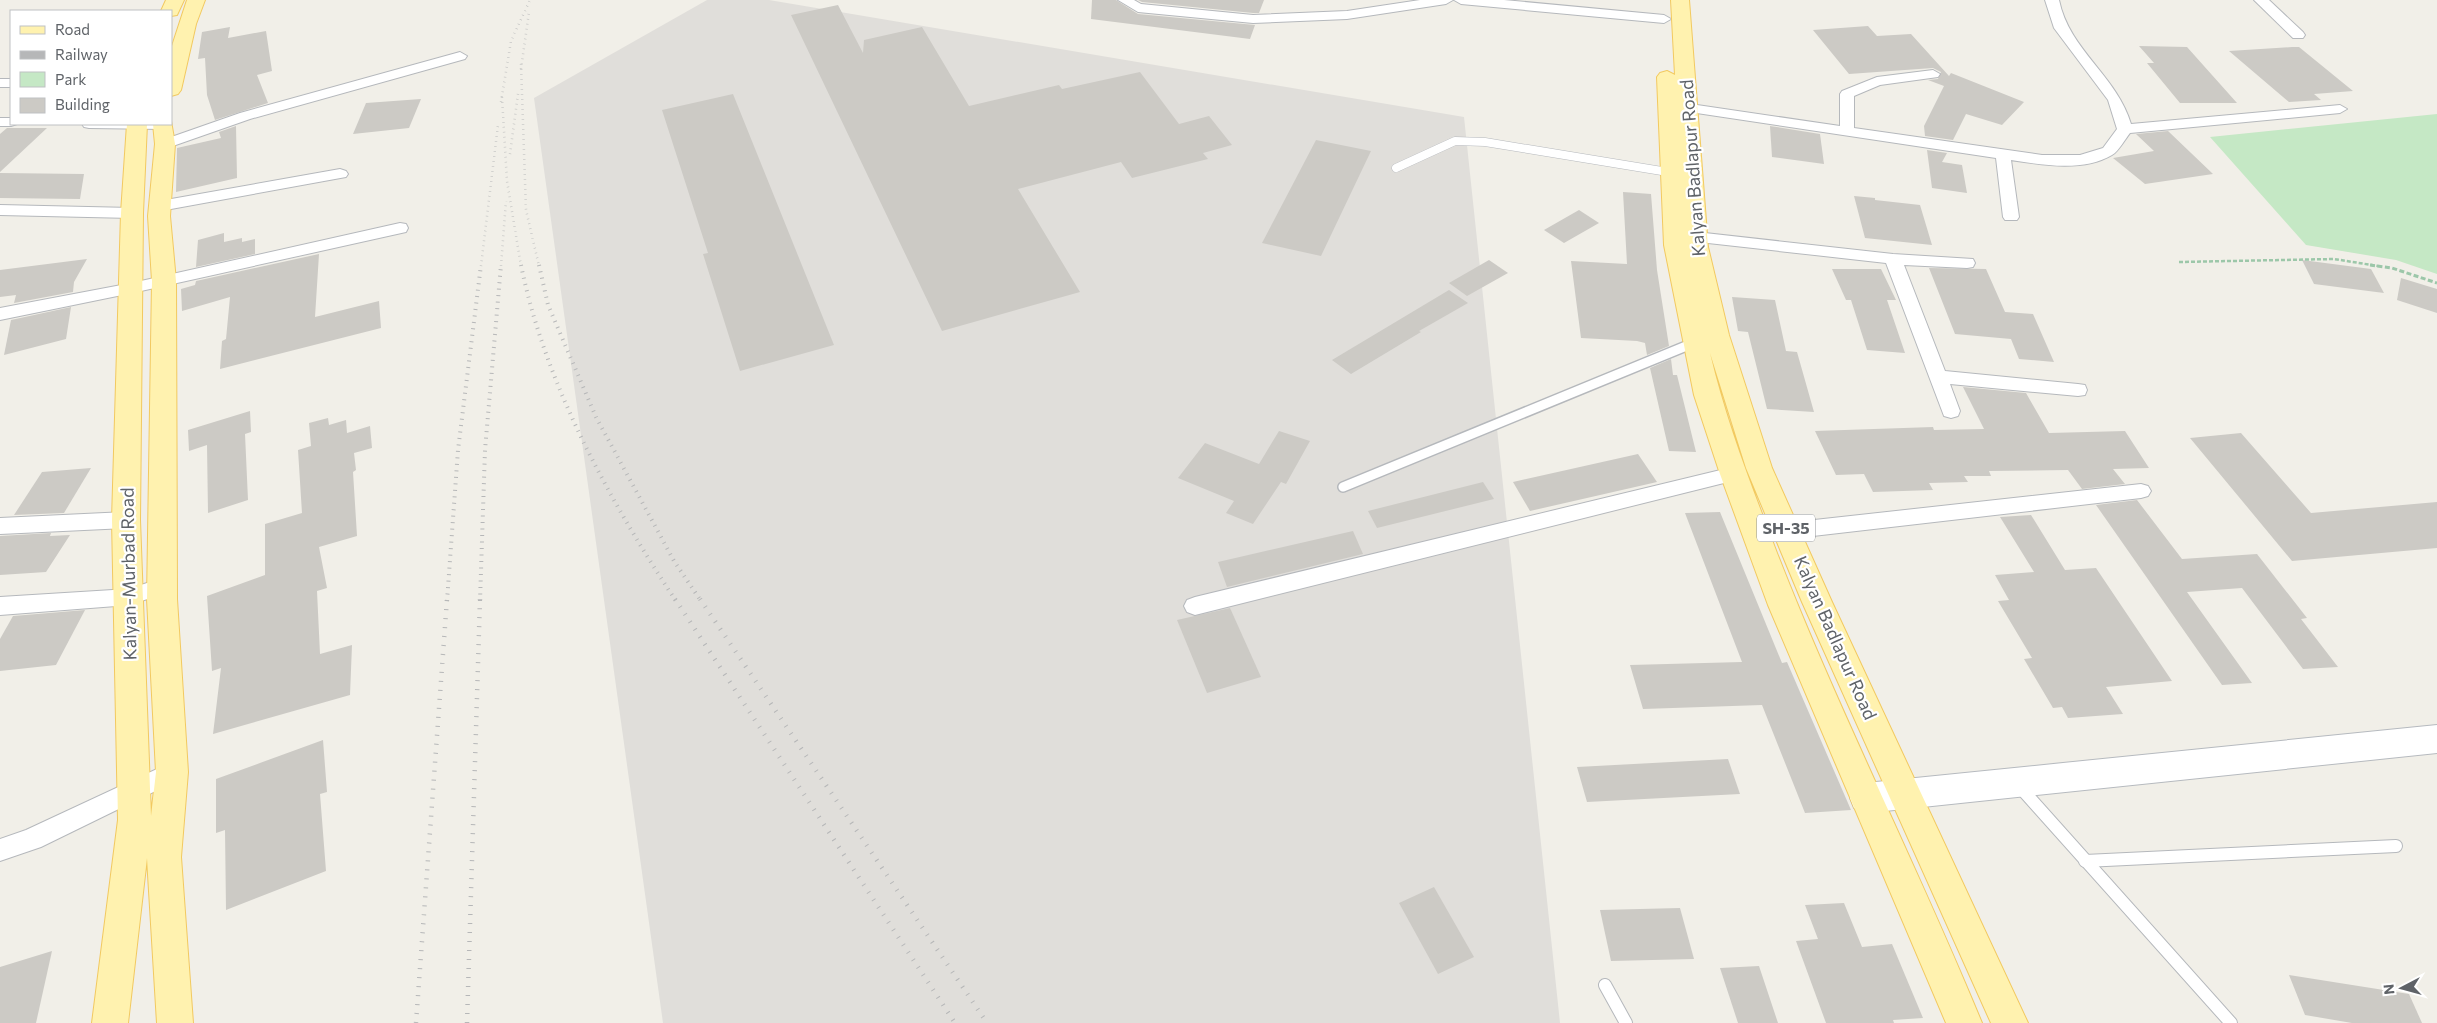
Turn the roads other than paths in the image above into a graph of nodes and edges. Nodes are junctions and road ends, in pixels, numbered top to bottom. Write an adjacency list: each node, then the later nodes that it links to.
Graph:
1 (196, 0): 13 (main road)
2 (1125, 0): 8 (street)
3 (1390, 0): 8 (street)
4 (1446, 0): 8 (street)
5 (1461, 0): 9 (street)
6 (2052, 0): 18 (street)
7 (2261, 0): 10 (street)
8 (1404, 6)
9 (1669, 6): 14 (main road, Kalyan Badlapur Road / SH-35)
10 (2298, 35)
11 (460, 56): 17 (street)
12 (1933, 74): 19 (street)
13 (172, 86)
14 (1678, 106): 19 (street); 23 (main road, Kalyan Badlapur Road / SH-35)
15 (2340, 109): 18 (street)
16 (105, 125): 17 (street)
17 (153, 128): 24 (main road, Kalyan-Murbad Road); 26 (main road, Kalyan-Murbad Road)
18 (2125, 129): 20 (street)
19 (1848, 131): 20 (street)
20 (2003, 154): 27 (street)
21 (1396, 168): 23 (lane)
22 (340, 174): 24 (street)
23 (1682, 175): 29 (main road, Kalyan Badlapur Road / SH-35); 35 (main road, Kalyan Badlapur Road / SH-35)
24 (160, 206): 32 (main road, Kalyan-Murbad Road)
25 (0, 210): 26 (street)
26 (132, 212): 33 (main road, Kalyan-Murbad Road)
27 (2011, 217)
28 (400, 228): 32 (street)
29 (1696, 237): 30 (street); 44 (main road, Kalyan Badlapur Road / SH-35)
30 (1893, 259): 31 (street); 36 (street)
31 (1967, 263)
32 (164, 281): 33 (street); 45 (main road, Kalyan-Murbad Road)
33 (132, 288): 34 (street); 42 (main road, Kalyan-Murbad Road)
34 (0, 314)
35 (1696, 342): 39 (main road, Kalyan Badlapur Road / SH-35); 40 (lane)
36 (1939, 377): 37 (street); 38 (street)
37 (2078, 390)
38 (1951, 412)
39 (1733, 474): 48 (street); 54 (main road, Kalyan Badlapur Road / SH-35)
40 (1343, 488)
41 (2141, 492): 44 (street)
42 (126, 520): 43 (street); 46 (main road, Kalyan-Murbad Road)
43 (0, 526)
44 (1787, 531): 53 (main road, Kalyan Badlapur Road / SH-35)
45 (162, 586): 46 (street); 50 (main road, Kalyan-Murbad Road)
46 (129, 597): 47 (street); 52 (main road, Kalyan-Murbad Road)
47 (0, 606)
48 (1195, 606)
49 (2437, 739): 51 (main road)
50 (172, 772): 52 (street); 60 (main road, Kalyan-Murbad Road)
51 (2017, 783): 53 (main road); 57 (lane)
52 (133, 790): 56 (street); 59 (main road, Kalyan-Murbad Road)
53 (1906, 794): 54 (main road); 63 (main road, Kalyan Badlapur Road / SH-35)
54 (1866, 798): 62 (main road, Kalyan Badlapur Road / SH-35)
55 (2396, 846): 57 (lane)
56 (0, 850)
57 (2086, 861): 64 (lane)
58 (1605, 985): 61 (lane)
59 (110, 1023)
60 (176, 1023)
61 (1626, 1023)
62 (1964, 1023)
63 (2010, 1023)
64 (2230, 1023)

